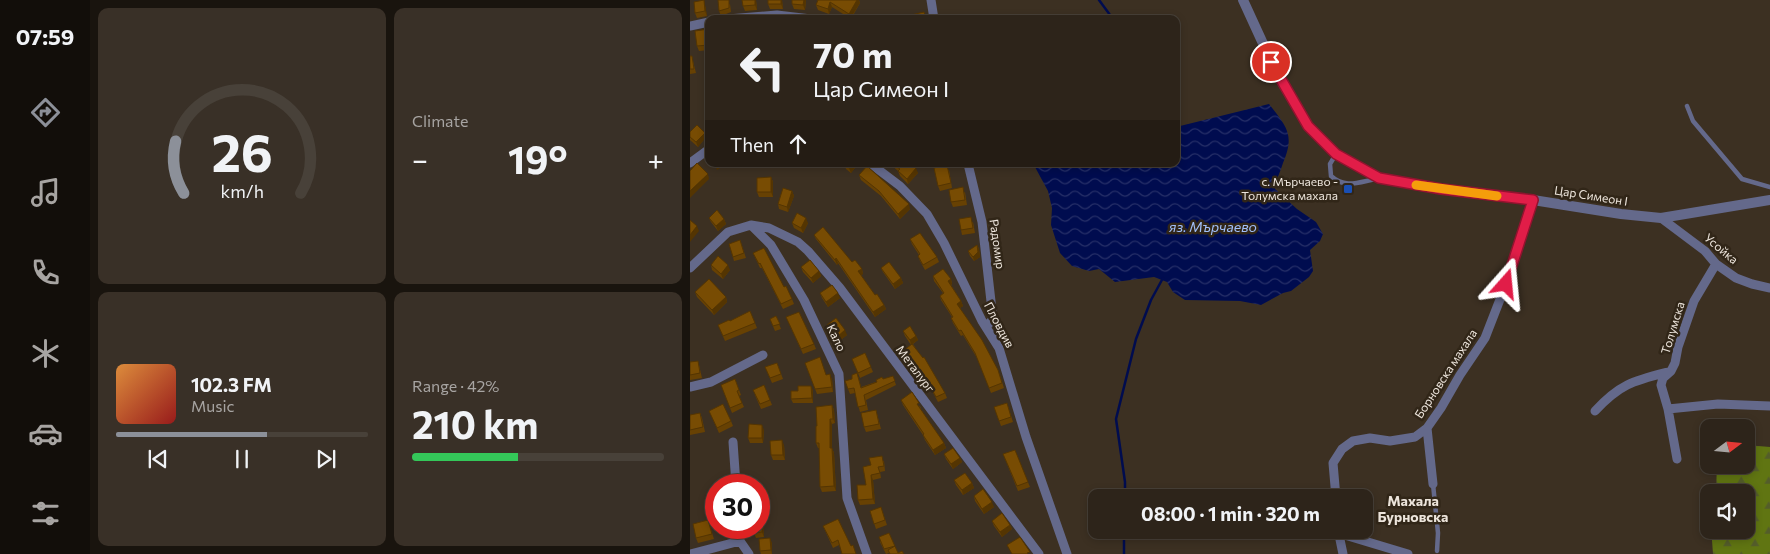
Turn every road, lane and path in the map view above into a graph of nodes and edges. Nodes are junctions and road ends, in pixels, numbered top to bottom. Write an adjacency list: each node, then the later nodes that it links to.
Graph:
1 (931, 0): 3 (street)
2 (1243, 0): 8 (street)
3 (933, 15)
4 (705, 23): 5 (street)
5 (690, 26)
6 (1687, 106): 13 (lane)
7 (705, 152): 9 (street)
8 (1336, 154): 12 (street, Цар Симеон I); 12 (lane)
9 (690, 163)
10 (875, 167): 21 (street, Пловдив)
11 (969, 167): 21 (street, Радомир)
12 (1379, 178): 14 (street, Цар Симеон I)
13 (1770, 187)
14 (1533, 200): 16 (street, Цар Симеон I); 28 (street, Борновска махала)
15 (1770, 200): 16 (street, Цар Симеон I)
16 (1661, 218): 18 (street, Усойка)
17 (751, 225): 19 (street); 40 (street, Кало); 41 (street, Металург)
18 (1716, 264): 20 (street, Усойка); 23 (street, Толумска)
19 (690, 268)
20 (1770, 288)
21 (986, 328): 42 (street, Пловдив)
22 (762, 355): 24 (street)
23 (1671, 371): 26 (street, Толумска); 27 (street)
24 (690, 387)
25 (1770, 406): 26 (street)
26 (1668, 409): 30 (street, Толумска)
27 (1595, 411)
28 (1427, 428): 32 (street); 33 (street, Борновска махала)
29 (733, 442): 31 (street)
30 (1677, 459)
31 (735, 474)
32 (1432, 484): 37 (lane)
33 (1335, 489)
34 (1340, 539): 43 (street)
35 (1360, 539): 44 (street)
36 (740, 541): 38 (street); 39 (street)
37 (1437, 551)
38 (691, 554)
39 (749, 554)
40 (867, 554)
41 (1039, 554)
42 (1067, 554)
43 (1343, 554)
44 (1408, 554)

